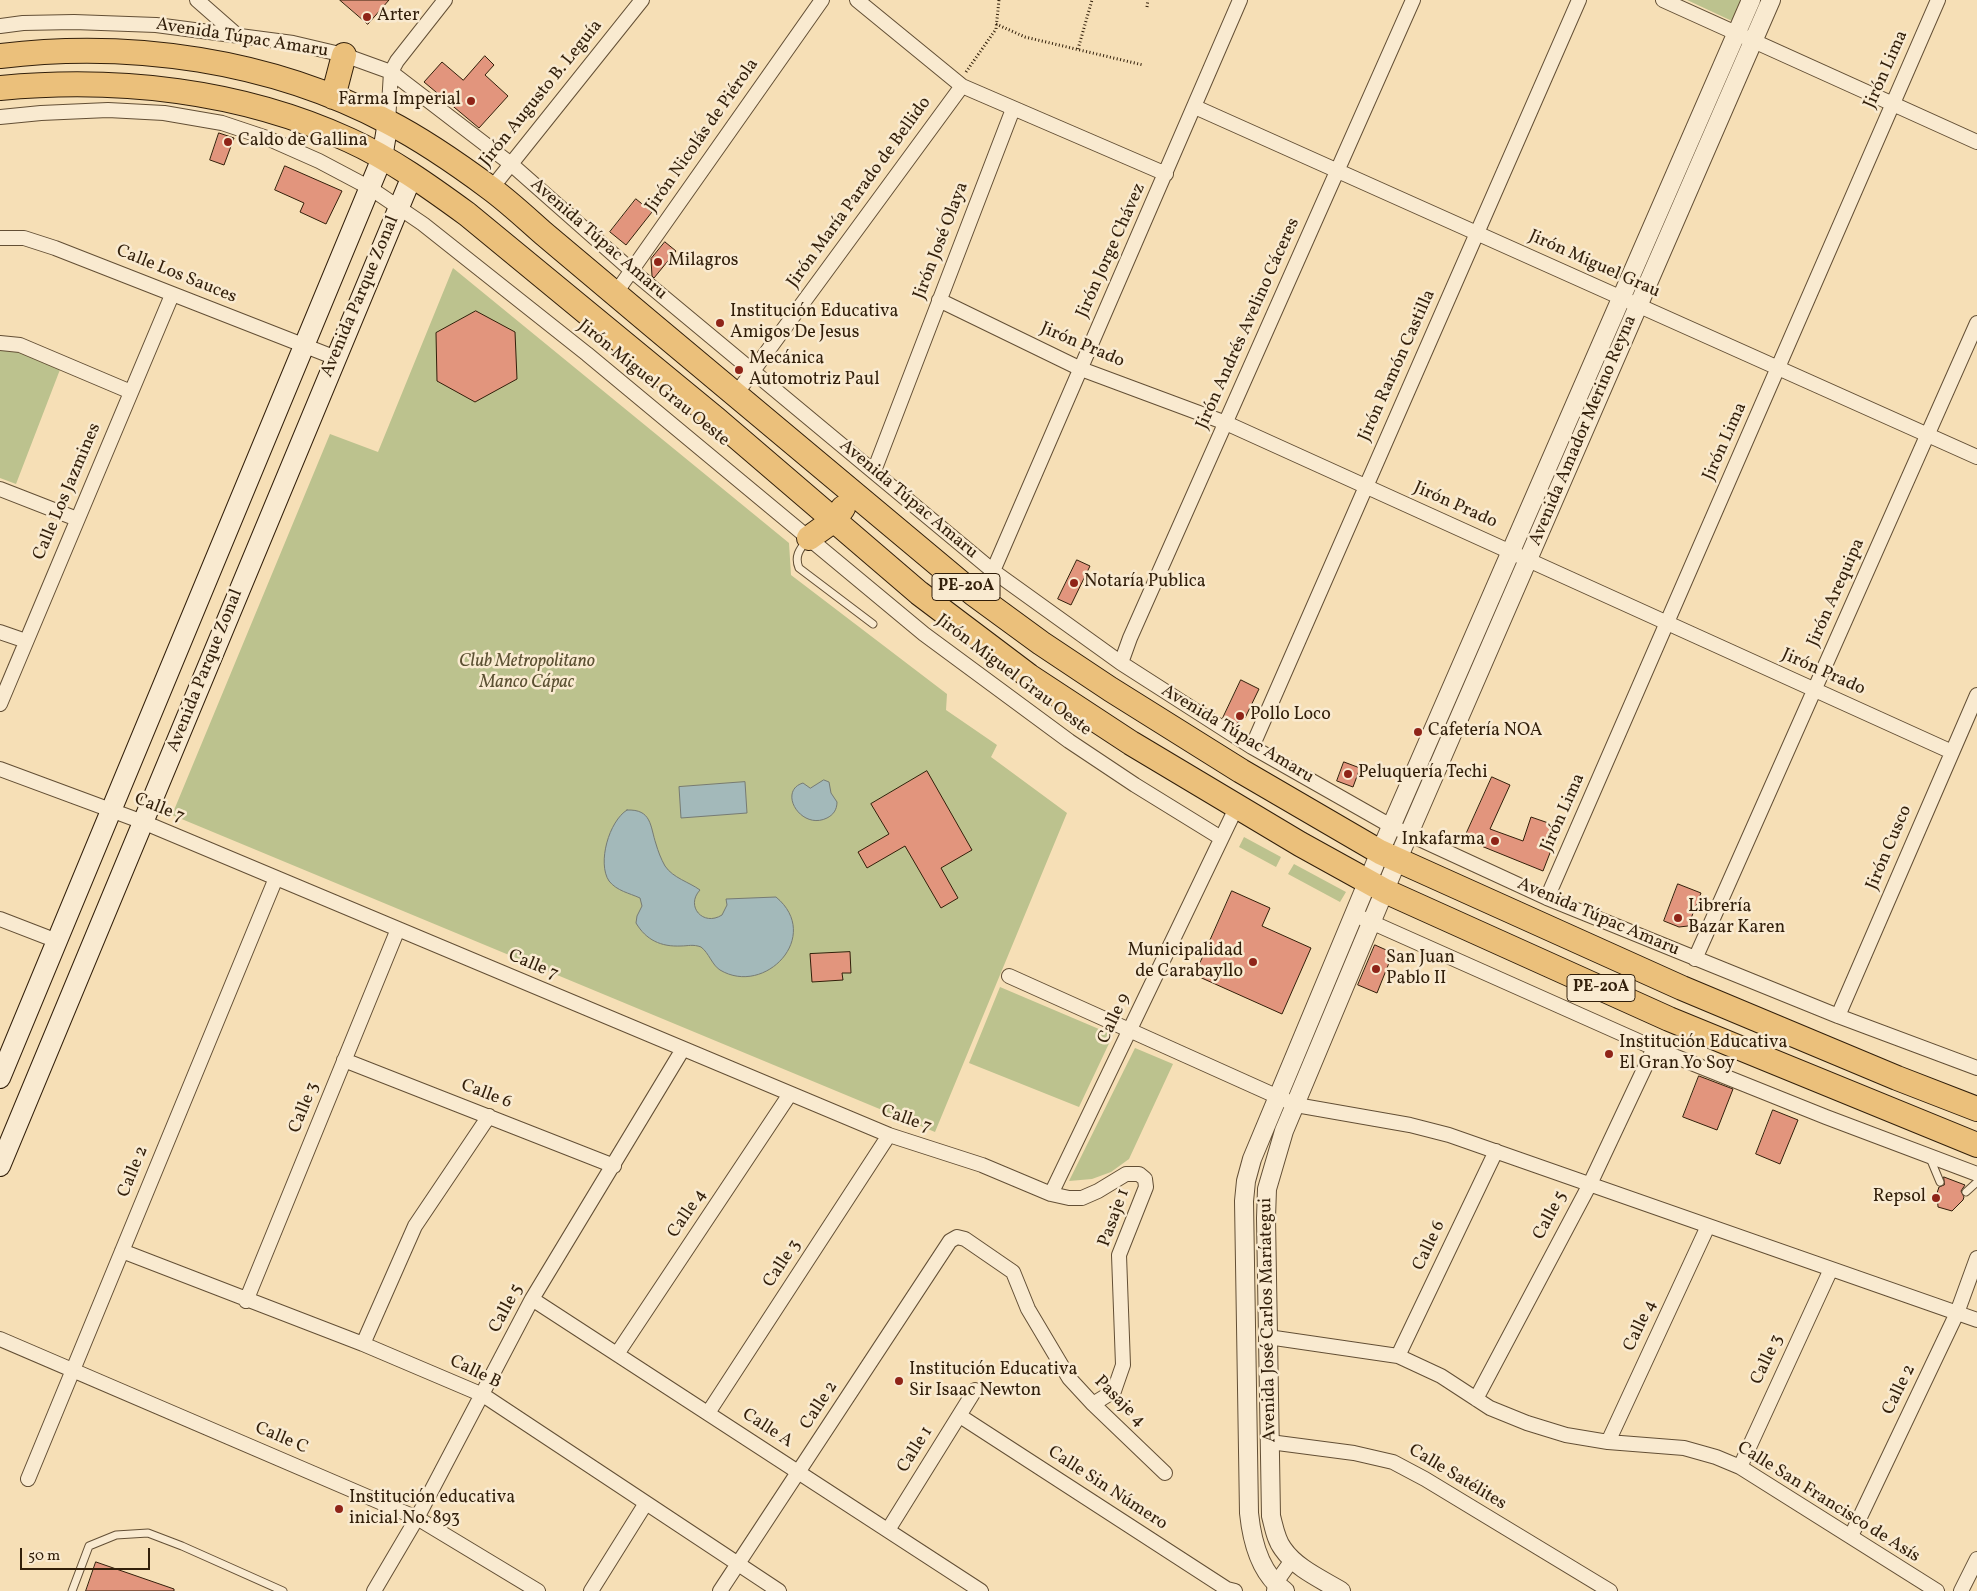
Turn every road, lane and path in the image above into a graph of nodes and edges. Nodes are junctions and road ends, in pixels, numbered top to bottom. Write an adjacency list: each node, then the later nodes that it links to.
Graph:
1 (197, 0): 20 (street)
2 (445, 0): 26 (street)
3 (642, 0): 37 (street, Jirón Augusto B. Leguía)
4 (822, 0): 46 (street, Jirón Nicolás de Piérola)
5 (856, 0): 27 (street)
6 (999, 0): 17 (path)
7 (1092, 0): 22 (path)
8 (1148, 0): 16 (path)
9 (1240, 0): 31 (street, Jirón Jorge Chávez)
10 (1412, 0): 38 (street, Jirón Andrés Avelino Cáceres)
11 (1579, 0): 44 (street, Jirón Ramón Castilla)
12 (1663, 0): 19 (street)
13 (1751, 0): 19 (street, Avenida Amador Merino Reyna)
14 (1771, 0): 21 (street, Avenida Amador Merino Reyna)
15 (1938, 0): 30 (street, Jirón Lima)
16 (1147, 7)
17 (996, 24): 22 (path); 27 (path)
18 (0, 26): 20 (street, Avenida Túpac Amaru)
19 (1736, 33): 21 (street); 49 (street, Avenida Amador Merino Reyna)
20 (238, 36): 23 (street, Avenida Túpac Amaru)
21 (1753, 41): 30 (street); 51 (street, Avenida Amador Merino Reyna)
22 (1078, 49): 25 (path)
23 (344, 55): 26 (street, Avenida Túpac Amaru); 29 (highway)
24 (0, 56): 29 (highway, Avenida Túpac Amaru / PE-20A)
25 (1143, 65)
26 (391, 72): 34 (street); 37 (street, Avenida Túpac Amaru)
27 (960, 84): 32 (street); 58 (street, Jirón María Parado de Bellido)
28 (0, 88): 36 (highway, PE-20A)
29 (333, 97): 34 (highway, Avenida Túpac Amaru / PE-20A)
30 (1893, 104): 35 (street); 56 (street, Jirón Lima)
31 (1195, 107): 38 (street, Jirón Miguel Grau); 39 (street, Jirón Jorge Chávez)
32 (1013, 109): 39 (street); 50 (street, Jirón José Olaya)
33 (0, 117): 41 (street, Jirón Miguel Grau Oeste)
34 (388, 122): 36 (main road, Avenida Parque Zonal); 42 (highway, Avenida Túpac Amaru / PE-20A)
35 (1977, 142)
36 (382, 158): 40 (highway, PE-20A); 41 (main road, Avenida Parque Zonal)
37 (511, 164): 42 (street, Jirón Augusto B. Leguía); 46 (street, Avenida Túpac Amaru)
38 (1337, 171): 44 (street, Jirón Miguel Grau); 61 (street, Jirón Andrés Avelino Cáceres)
39 (1166, 174): 57 (street, Jirón Jorge Chávez)
40 (412, 176): 43 (main road, Avenida Parque Zonal); 69 (highway, PE-20A)
41 (370, 188): 43 (street, Jirón Miguel Grau Oeste); 54 (main road, Avenida Parque Zonal)
42 (491, 189): 48 (highway, Avenida Túpac Amaru / PE-20A)
43 (398, 207): 55 (main road, Avenida Parque Zonal); 70 (street, Jirón Miguel Grau Oeste)
44 (1477, 233): 49 (street, Jirón Miguel Grau); 65 (street, Jirón Ramón Castilla)
45 (0, 238): 47 (street, Calle Los Sauces)
46 (631, 270): 48 (street, Jirón Nicolás de Piérola); 58 (street, Avenida Túpac Amaru)
47 (172, 294): 54 (street, Calle Los Sauces); 59 (street, Calle Los Jazmines)
48 (615, 294): 60 (highway, Avenida Túpac Amaru / PE-20A)
49 (1621, 298): 51 (street, Jirón Miguel Grau); 71 (street, Avenida Amador Merino Reyna)
50 (939, 300): 57 (street, Jirón Prado); 64 (street, Jirón José Olaya)
51 (1638, 306): 56 (street, Jirón Miguel Grau); 72 (street, Avenida Amador Merino Reyna)
52 (1977, 324): 62 (street, Jirón Arequipa)
53 (0, 342): 59 (street)
54 (304, 346): 55 (street, Calle Los Sauces); 86 (main road, Avenida Parque Zonal)
55 (336, 358): 87 (main road, Avenida Parque Zonal)
56 (1778, 368): 62 (street, Jirón Miguel Grau); 74 (street, Jirón Lima)
57 (1081, 369): 61 (street, Jirón Prado); 73 (street, Jirón Jorge Chávez)
58 (752, 371): 60 (street, Jirón María Parado de Bellido); 64 (street, Avenida Túpac Amaru)
59 (131, 392): 68 (street, Calle Los Jazmines)
60 (736, 394): 67 (highway, Avenida Túpac Amaru / PE-20A)
61 (1226, 423): 65 (street, Jirón Prado); 78 (street, Jirón Andrés Avelino Cáceres)
62 (1928, 435): 63 (street, Jirón Miguel Grau); 79 (street, Jirón Arequipa)
63 (1977, 457)
64 (874, 471): 73 (street, Avenida Túpac Amaru)
65 (1366, 486): 71 (street, Jirón Prado); 82 (street, Jirón Ramón Castilla)
66 (0, 489): 68 (street)
67 (855, 493): 69 (highway); 91 (highway, Avenida Túpac Amaru / PE-20A)
68 (77, 519): 77 (street, Calle Los Jazmines)
69 (834, 520): 70 (highway); 85 (highway, PE-20A)
70 (809, 538): 75 (lane); 90 (street, Jirón Miguel Grau Oeste)
71 (1510, 552): 72 (street, Jirón Prado); 88 (street, Avenida Amador Merino Reyna)
72 (1528, 561): 74 (street, Jirón Prado); 89 (street, Avenida Amador Merino Reyna)
73 (993, 570): 78 (street, Avenida Túpac Amaru)
74 (1667, 623): 79 (street, Jirón Prado); 94 (street, Jirón Lima)
75 (873, 624)
76 (0, 632): 77 (street)
77 (26, 642): 81 (street, Calle Los Jazmines)
78 (1121, 663): 82 (street, Avenida Túpac Amaru)
79 (1814, 690): 83 (street, Jirón Prado); 100 (street, Jirón Arequipa)
80 (1977, 695): 83 (street, Jirón Cusco)
81 (0, 704)
82 (1252, 747): 88 (street, Avenida Túpac Amaru)
83 (1952, 752): 103 (street, Jirón Cusco)
84 (0, 769): 86 (street, Calle 7)
85 (1236, 806): 90 (street, Calle 9); 93 (highway, PE-20A)
86 (111, 811): 87 (street, Calle 7); 99 (main road, Avenida Parque Zonal)
87 (143, 822): 92 (street, Calle 7); 120 (main road, Avenida Parque Zonal)
88 (1391, 826): 89 (street, Avenida Túpac Amaru); 91 (street, Avenida Amador Merino Reyna)
89 (1409, 834): 91 (street, Avenida Amador Merino Reyna); 94 (street, Avenida Túpac Amaru)
90 (1221, 838): 105 (street, Calle 9)
91 (1388, 857): 93 (street, Avenida José Carlos Maríategui); 102 (highway, Avenida Túpac Amaru / PE-20A)
92 (276, 878): 98 (street, Calle 7); 130 (street, Calle 2)
93 (1376, 886): 95 (street, Avenida José Carlos Maríategui); 97 (street, Avenida José Carlos Maríategui); 104 (highway, PE-20A)
94 (1547, 898): 100 (street, Avenida Túpac Amaru)
95 (1354, 914): 97 (street); 112 (street, Avenida José Carlos Maríategui)
96 (0, 919): 99 (street)
97 (1371, 923): 106 (street); 113 (street, Avenida José Carlos Maríategui)
98 (398, 929): 107 (street, Calle 7); 108 (street, Calle 3)
99 (57, 941): 110 (main road, Avenida Parque Zonal)
100 (1695, 959): 103 (street, Avenida Túpac Amaru)
101 (1009, 976): 105 (street)
102 (1682, 988): 104 (highway); 114 (highway, Avenida Túpac Amaru / PE-20A)
103 (1838, 1016): 109 (street, Avenida Túpac Amaru)
104 (1669, 1019): 117 (highway, PE-20A)
105 (1131, 1030): 112 (street); 127 (street, Calle 9)
106 (1654, 1048): 119 (street); 125 (street, Calle 5)
107 (683, 1049): 111 (street, Calle 7); 121 (street, Calle 5)
108 (344, 1060): 115 (street, Calle 6); 134 (street, Calle 3)
109 (1977, 1068)
110 (0, 1078)
111 (790, 1094): 116 (street, Calle 7); 140 (street, Calle 4)
112 (1277, 1096): 113 (street); 163 (street, Avenida José Carlos Maríategui)
113 (1296, 1104): 118 (street); 137 (street, Avenida José Carlos Maríategui)
114 (1977, 1109)
115 (488, 1116): 121 (street, Calle 6); 139 (street)
116 (889, 1135): 127 (street, Calle 7); 147 (street, Calle 3)
117 (1977, 1145)
118 (1496, 1151): 125 (street); 141 (street, Calle 6)
119 (1929, 1155): 122 (street); 123 (lane)
120 (0, 1166)
121 (614, 1166): 133 (street, Calle 5)
122 (1977, 1174)
123 (1940, 1182)
124 (1977, 1182): 126 (lane)
125 (1590, 1184): 128 (street); 145 (street, Calle 5)
126 (1966, 1192)
127 (1052, 1194): 146 (street, Pasaje 1)
128 (1708, 1226): 132 (street); 150 (street, Calle 4)
129 (950, 1241): 146 (street, Pasaje 4); 152 (street, Calle 2)
130 (122, 1251): 134 (street, Calle B); 142 (street, Calle 2)
131 (1977, 1258): 135 (street, Calle 2)
132 (1831, 1269): 135 (street); 151 (street, Calle 3)
133 (532, 1299): 140 (street, Calle A); 144 (street, Calle 5)
134 (246, 1301): 139 (street, Calle B)
135 (1957, 1313): 136 (street); 158 (street, Calle 2)
136 (1977, 1320)
137 (1268, 1337): 141 (street, Calle San Francisco de Asís); 149 (street, Avenida José Carlos Maríategui)
138 (0, 1339): 142 (street, Calle C)
139 (363, 1344): 144 (street, Calle B)
140 (617, 1354): 147 (street, Calle A)
141 (1398, 1356): 145 (street, Calle San Francisco de Asís)
142 (73, 1370): 154 (street, Calle 2); 156 (street, Calle C)
143 (976, 1390): 148 (street, Calle 1)
144 (483, 1395): 155 (street, Calle B); 156 (street, Calle 5)
145 (1476, 1399): 150 (street, Calle San Francisco de Asís)
146 (1094, 1404): 153 (street, Pasaje 4)
147 (708, 1413): 152 (street, Calle A)
148 (960, 1416): 157 (street, Calle 1); 173 (street, Calle Sin Número)
149 (1270, 1442): 160 (street, Avenida José Carlos Maríategui); 175 (street, Calle Satélites)
150 (1608, 1442): 151 (street, Calle San Francisco de Asís)
151 (1740, 1467): 158 (street, Calle San Francisco de Asís)
152 (799, 1472): 157 (street, Calle A); 161 (street, Calle 2)
153 (1165, 1473)
154 (28, 1479)
155 (646, 1503): 161 (street, Calle B); 169 (street)
156 (417, 1518): 167 (street, Calle 5); 168 (street, Calle C)
157 (888, 1530): 172 (street, Calle A)
158 (1851, 1536): 164 (street, Calle San Francisco de Asís)
159 (1977, 1559): 176 (street)
160 (1292, 1560): 162 (street, Avenida José Carlos Maríategui); 163 (street)
161 (738, 1564): 170 (street, Calle 2); 171 (street, Calle B)
162 (1318, 1585): 174 (street, Avenida José Carlos Maríategui)
163 (1278, 1589)
164 (1928, 1589)
165 (72, 1591): 166 (lane)
166 (283, 1591)
167 (374, 1591)
168 (538, 1591)
169 (591, 1591)
170 (720, 1591)
171 (779, 1591)
172 (981, 1591)
173 (1235, 1591)
174 (1341, 1591)
175 (1610, 1591)
176 (1961, 1591)

